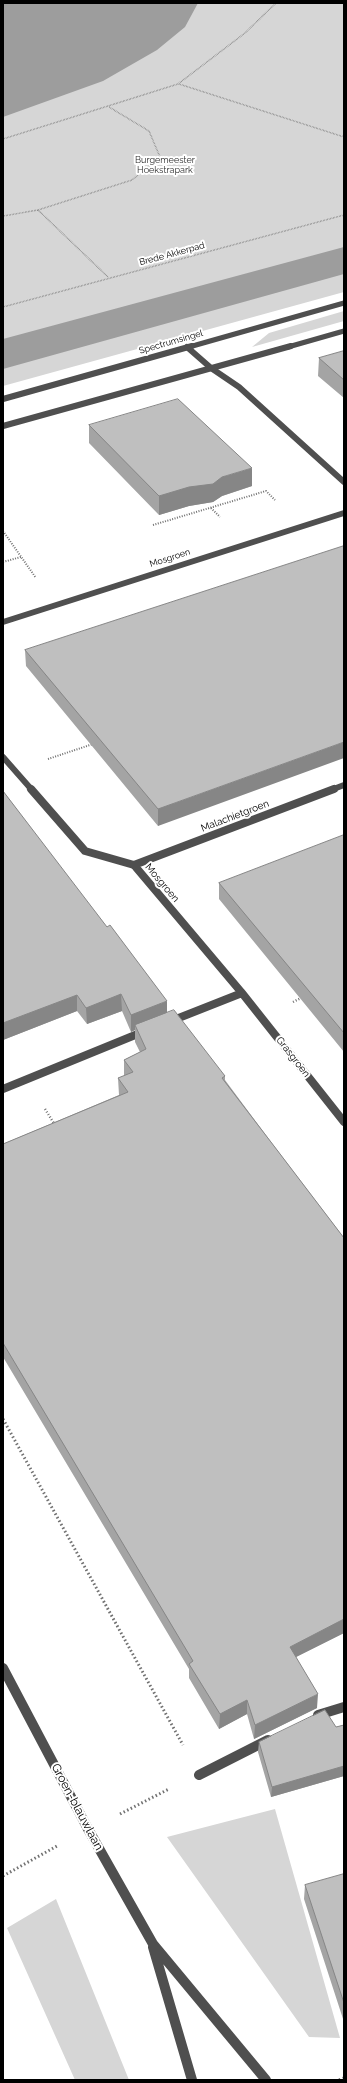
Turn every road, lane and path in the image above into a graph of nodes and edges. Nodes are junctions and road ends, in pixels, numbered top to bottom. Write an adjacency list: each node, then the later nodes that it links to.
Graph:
1 (276, 3): 2 (path)
2 (178, 84): 3 (path); 4 (path)
3 (108, 107): 5 (path); 6 (path)
4 (344, 137)
5 (3, 139)
6 (38, 210): 8 (path); 9 (path)
7 (344, 215): 9 (path, Brede Akkerpad)
8 (3, 216)
9 (109, 278): 11 (path, Brede Akkerpad)
10 (344, 303): 13 (street, Spectrumsingel)
11 (3, 306)
12 (344, 331): 14 (street)
13 (187, 347): 14 (street); 15 (street, Spectrumsingel)
14 (211, 368): 16 (street); 17 (street)
15 (3, 399)
16 (3, 426)
17 (344, 482)
18 (344, 513): 20 (street, Mosgroen)
19 (153, 525): 20 (path)
20 (303, 526): 24 (street, Mosgroen)
21 (3, 531): 22 (path)
22 (21, 557): 23 (path); 24 (path)
23 (3, 562)
24 (56, 605): 25 (street, Mosgroen)
25 (3, 622)
26 (95, 743): 28 (path)
27 (3, 757): 28 (street, Mosgroen)
28 (14, 771): 30 (street, Mosgroen)
29 (344, 784): 30 (street, Malachietgroen)
30 (134, 865): 31 (street, Mosgroen)
31 (242, 992): 33 (street, Grasgroen); 34 (street)
32 (309, 995): 33 (path)
33 (260, 1015): 36 (street, Grasgroen)
34 (25, 1080): 35 (street); 37 (path)
35 (3, 1089)
36 (344, 1122)
37 (56, 1126)
38 (3, 1420): 43 (path)
39 (3, 1668): 44 (street, Groen-blauwlaan)
40 (344, 1707): 41 (street)
41 (308, 1720)
42 (280, 1734): 43 (street)
43 (199, 1775): 44 (path)
44 (88, 1829): 45 (path); 46 (street, Groen-blauwlaan)
45 (3, 1876)
46 (152, 1944): 48 (street, Groen-blauwlaan); 49 (street, Groen-blauwlaan)
47 (344, 2078): 50 (path)
48 (192, 2080)
49 (266, 2080)
50 (339, 2080)

